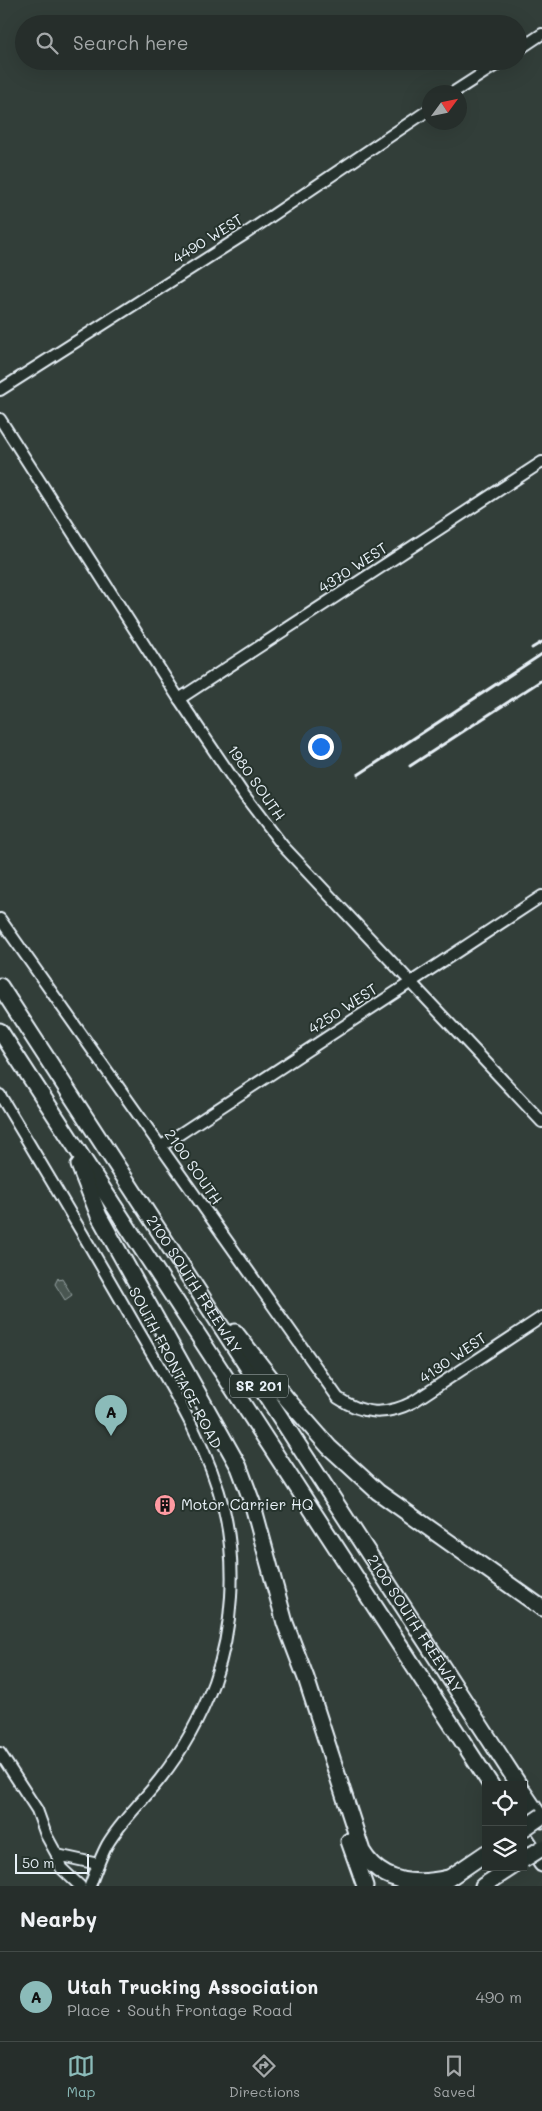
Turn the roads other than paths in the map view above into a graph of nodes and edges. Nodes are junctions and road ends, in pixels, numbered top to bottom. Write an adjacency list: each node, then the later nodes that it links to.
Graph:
1 (542, 34): 2 (street)
2 (527, 44)
3 (488, 70): 4 (street)
4 (465, 85)
5 (422, 114): 6 (street, 4490 WEST)
6 (0, 390)
7 (0, 419): 9 (street, 1980 SOUTH)
8 (542, 462): 9 (street, 4370 WEST)
9 (180, 699): 12 (street, 1980 SOUTH)
10 (542, 896): 12 (street, 4250 WEST)
11 (0, 919): 19 (street, 2100 SOUTH)
12 (410, 983): 17 (street, 1980 SOUTH); 19 (street, 4250 WEST)
13 (0, 986): 15 (highway, 2100 SOUTH FREEWAY / SR 201)
14 (0, 1031): 18 (highway, 2100 SOUTH FREEWAY / SR 201)
15 (64, 1086): 22 (highway); 26 (highway, 2100 SOUTH FREEWAY / SR 201)
16 (0, 1096): 36 (street, SOUTH FRONTAGE ROAD)
17 (542, 1122)
18 (68, 1135): 23 (highway); 25 (highway, 2100 SOUTH FREEWAY / SR 201)
19 (160, 1147): 21 (street, 2100 SOUTH)
20 (542, 1317): 21 (street, 4130 WEST)
21 (376, 1413)
22 (542, 1608)
23 (306, 1678): 39 (highway); 43 (highway)
24 (0, 1753): 33 (street)
25 (488, 1781)
26 (516, 1781)
27 (527, 1798): 29 (highway)
28 (542, 1816): 30 (highway, bridge)
29 (542, 1820)
30 (527, 1826)
31 (527, 1841): 37 (highway)
32 (542, 1848): 35 (highway, bridge)
33 (57, 1855): 36 (street); 41 (street)
34 (482, 1855): 39 (highway)
35 (527, 1857)
36 (98, 1864): 42 (street, SOUTH FRONTAGE ROAD)
37 (542, 1864)
38 (507, 1871): 40 (highway)
39 (443, 1882)
40 (492, 1882): 44 (highway)
41 (80, 1886)
42 (90, 1886)
43 (365, 1886)
44 (483, 1886)

